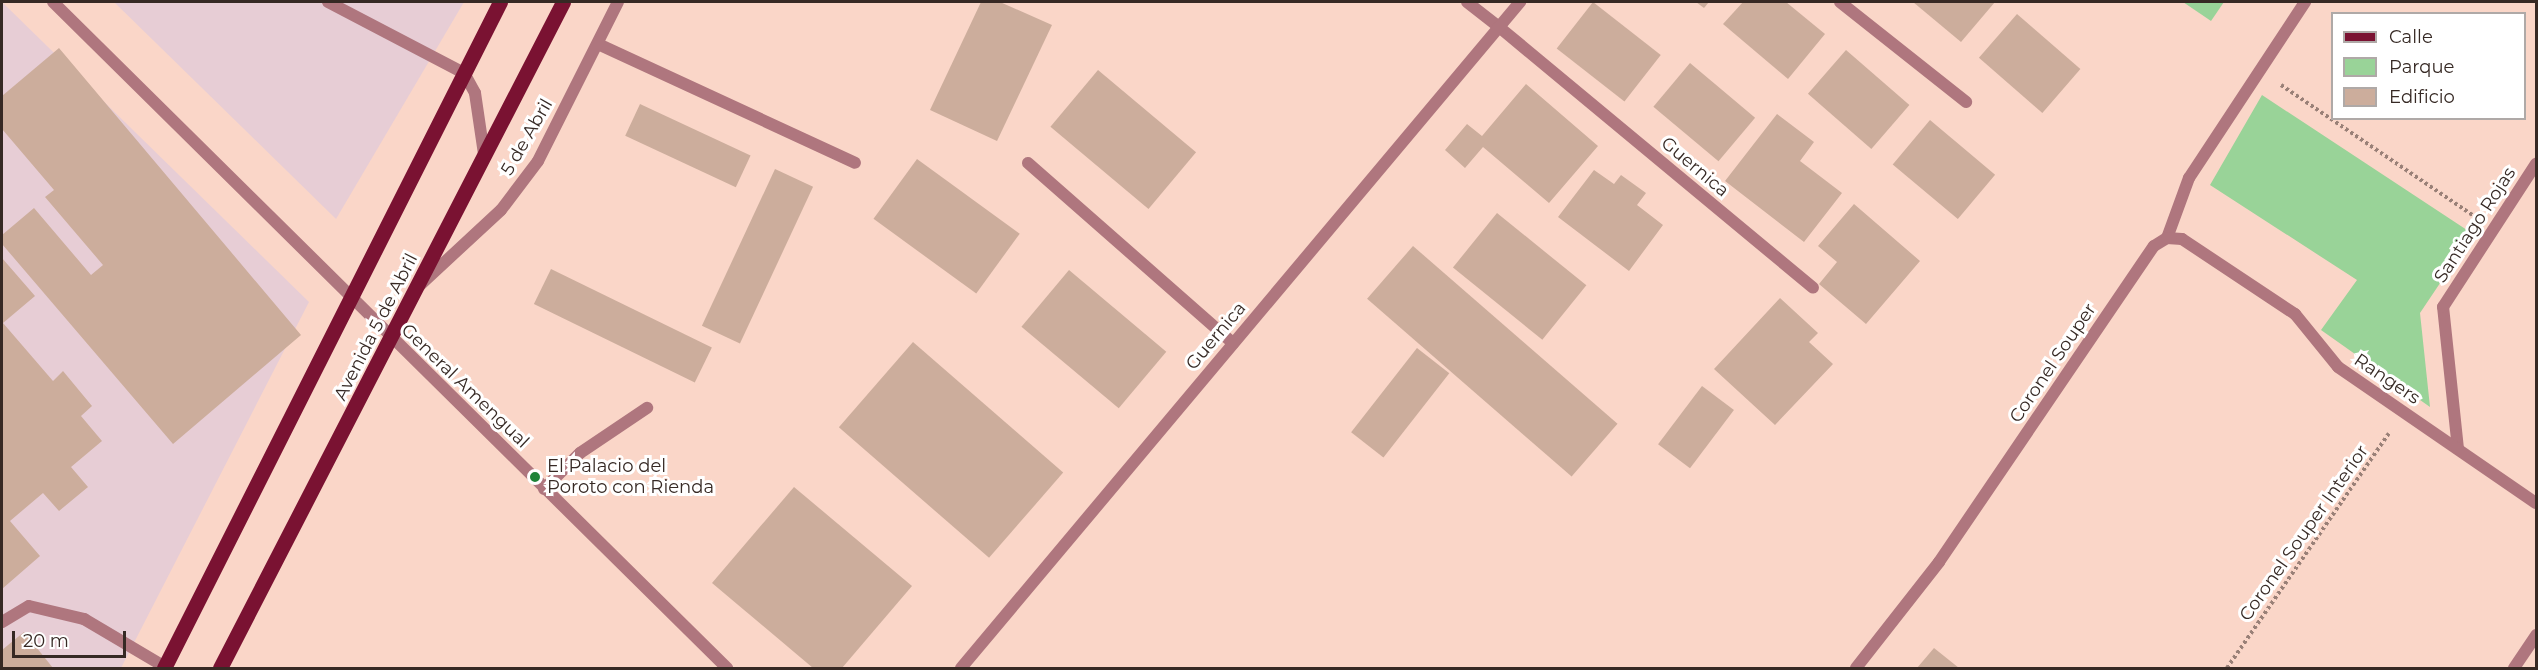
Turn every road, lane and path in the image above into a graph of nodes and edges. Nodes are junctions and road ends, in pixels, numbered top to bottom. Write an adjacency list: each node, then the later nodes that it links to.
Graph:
1 (53, 2): 25 (street, General Amengual)
2 (328, 2): 13 (street)
3 (500, 2): 13 (main road, Avenida 5 de Abril)
4 (563, 2): 17 (main road, Avenida 5 de Abril)
5 (618, 2): 11 (street, 5 de Abril)
6 (1467, 2): 10 (street)
7 (1520, 2): 10 (street, Guernica)
8 (1840, 2): 14 (street)
9 (2305, 2): 12 (street, Coronel Souper)
10 (1499, 27): 24 (street, Guernica); 27 (street, Guernica)
11 (598, 44): 18 (street); 23 (street, 5 de Abril)
12 (2260, 70): 15 (path); 22 (street, Coronel Souper)
13 (464, 73): 17 (street); 25 (main road, Avenida 5 de Abril)
14 (1966, 102)
15 (2331, 119)
16 (2333, 120): 21 (path)
17 (484, 162): 23 (main road, Avenida 5 de Abril)
18 (855, 163)
19 (1028, 163): 27 (street)
20 (2536, 164): 21 (street, Santiago Rojas)
21 (2494, 230): 30 (street, Santiago Rojas)
22 (2167, 238): 29 (street, Rangers); 39 (street, Coronel Souper)
23 (419, 286): 26 (main road, Avenida 5 de Abril)
24 (1813, 288)
25 (352, 300): 26 (street, General Amengual); 35 (main road, Avenida 5 de Abril)
26 (393, 340): 31 (street, General Amengual); 36 (main road, Avenida 5 de Abril)
27 (1233, 343): 38 (street, Guernica)
28 (647, 408): 31 (street)
29 (2403, 412): 30 (street, Rangers); 40 (path, Coronel Souper Interior)
30 (2458, 449): 32 (street, Rangers)
31 (544, 489): 37 (street, General Amengual)
32 (2536, 503)
33 (2, 622): 35 (street)
34 (2536, 635): 41 (street)
35 (165, 668)
36 (220, 669)
37 (727, 669)
38 (961, 669)
39 (1856, 669)
40 (2227, 669)
41 (2514, 669)

